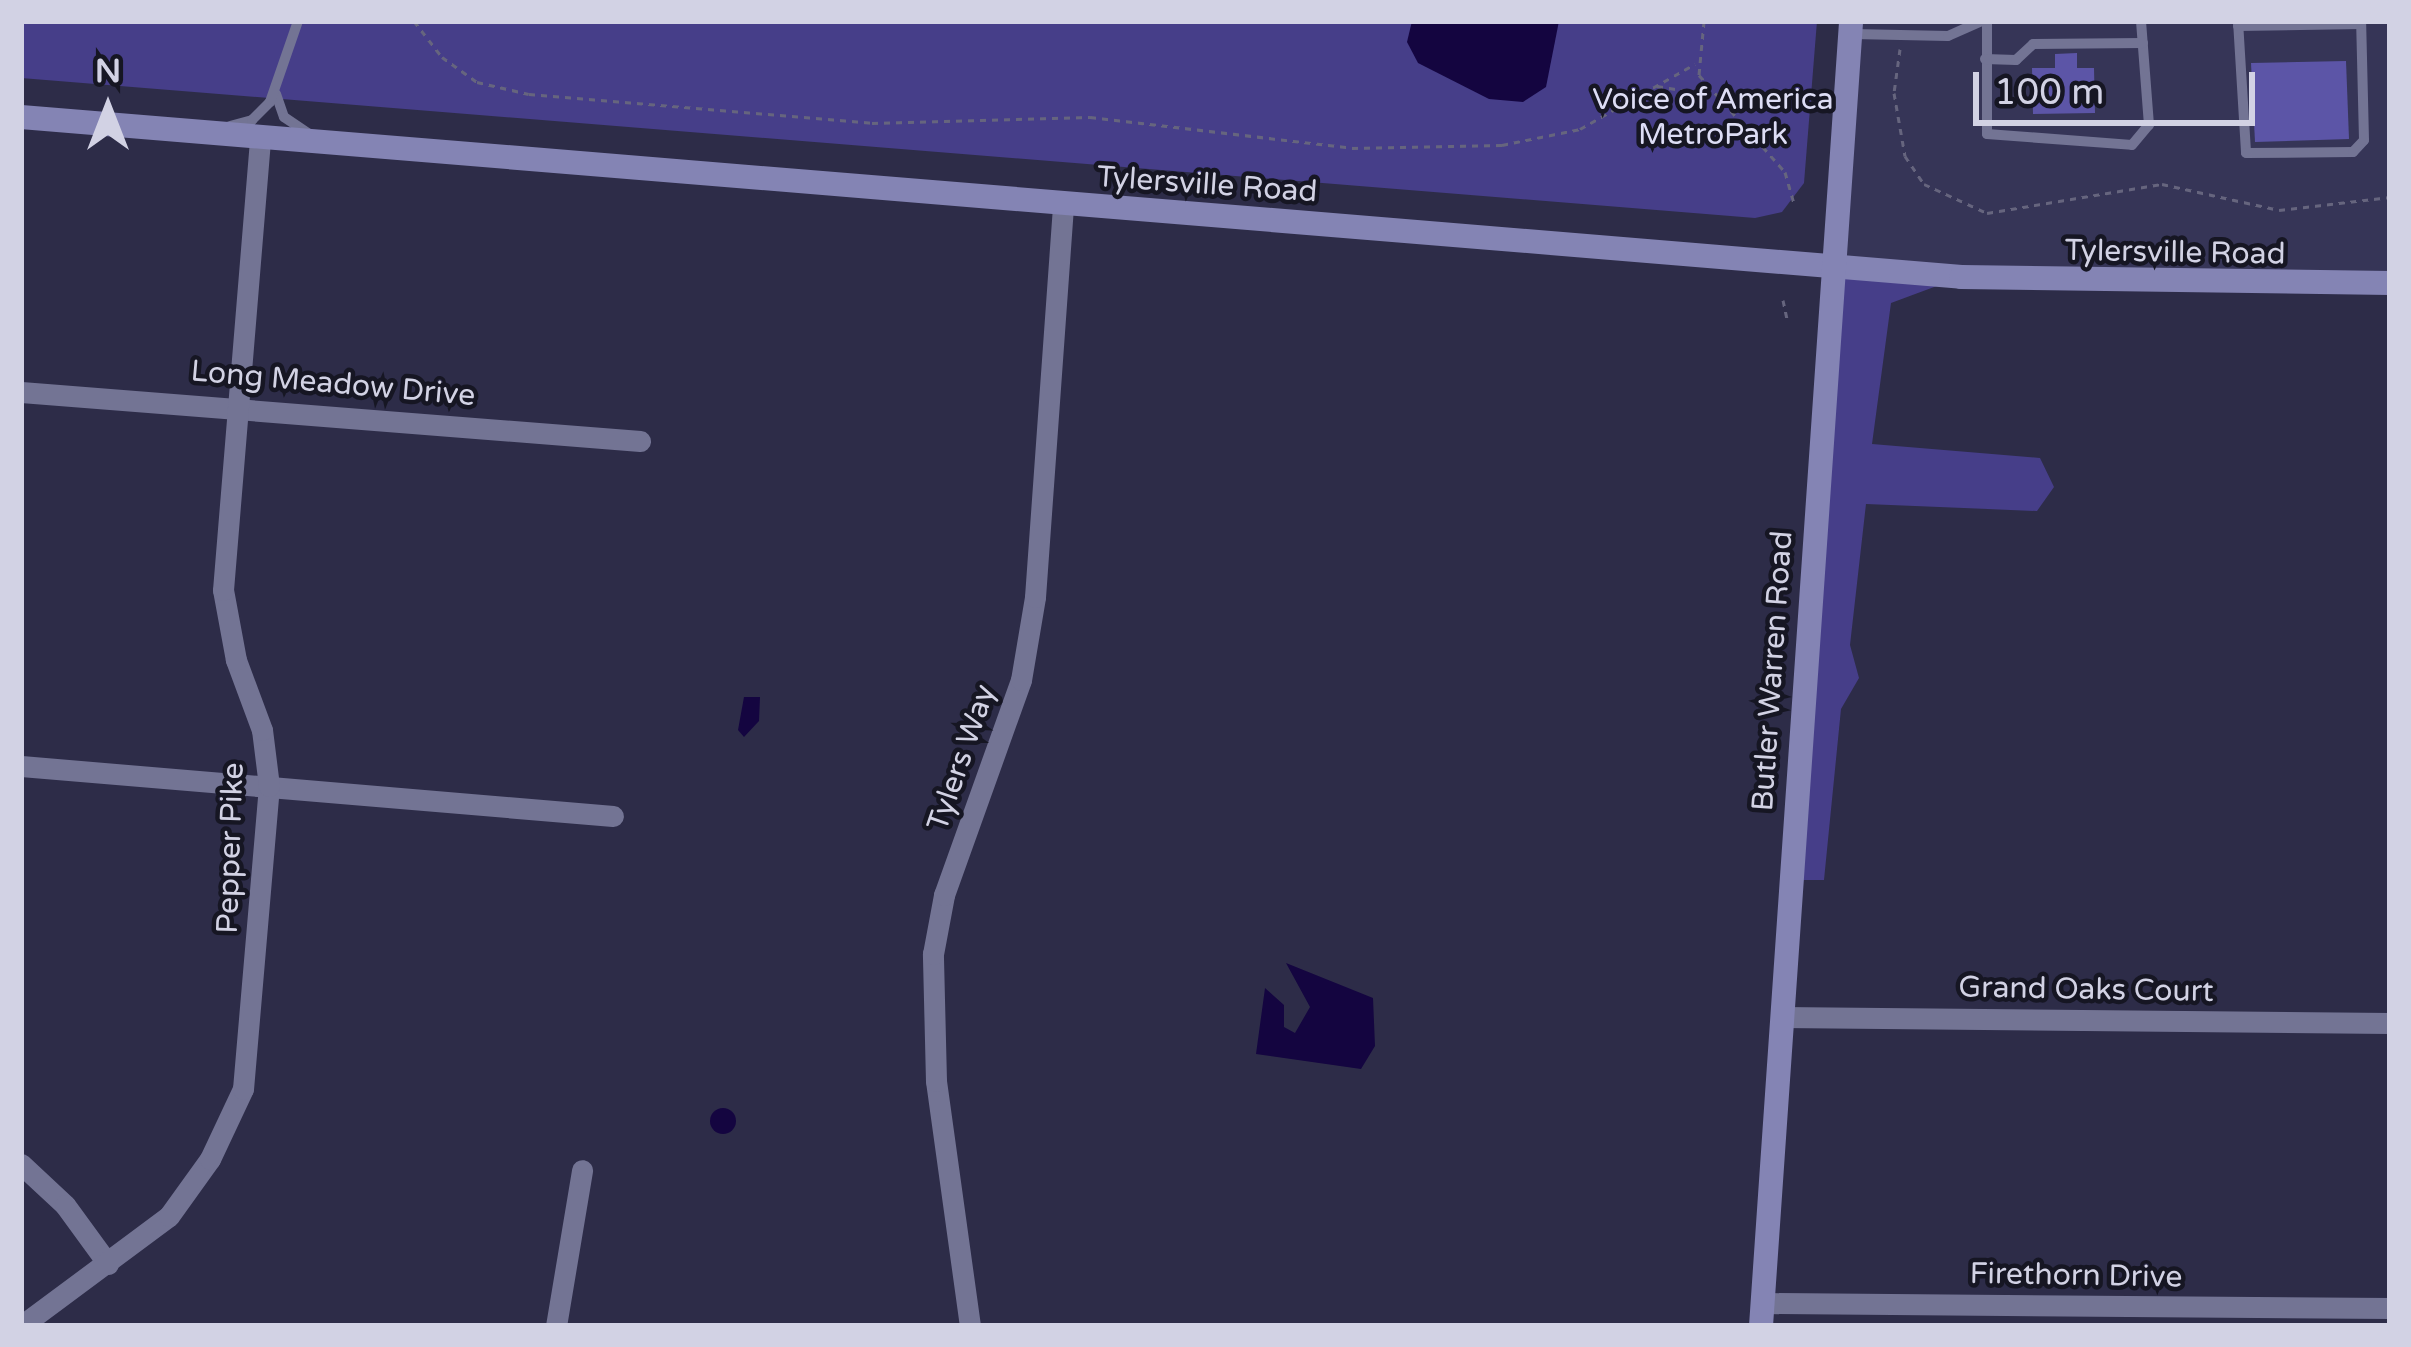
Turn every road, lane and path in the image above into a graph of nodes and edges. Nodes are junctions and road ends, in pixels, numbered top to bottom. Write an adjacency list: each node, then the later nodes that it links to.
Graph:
1 (298, 21): 14 (lane)
2 (415, 21): 13 (path)
3 (1704, 21): 12 (path)
4 (1984, 21): 9 (lane); 11 (lane)
5 (2141, 21): 10 (lane)
6 (2361, 22): 7 (lane); 7 (lane)
7 (2238, 24)
8 (1850, 28): 9 (lane); 23 (main road, Butler Warren Road)
9 (1901, 35): 20 (path)
10 (2143, 43): 11 (lane); 11 (lane)
11 (1985, 59)
12 (1695, 64): 13 (path); 15 (path)
13 (1654, 86): 15 (path)
14 (276, 91): 17 (lane); 19 (lane)
15 (1714, 96): 22 (path)
16 (21, 117): 17 (main road, Tylersville Road)
17 (189, 133): 18 (main road, Tylersville Road)
18 (260, 140): 19 (main road, Tylersville Road); 28 (street, Pepper Pike)
19 (337, 144): 21 (main road, Tylersville Road)
20 (2390, 197)
21 (1063, 205): 23 (main road, Tylersville Road); 42 (street, Tylers Way)
22 (1795, 206)
23 (1832, 267): 24 (main road, Tylersville Road); 33 (main road, Butler Warren Road)
24 (2390, 283)
25 (1783, 300): 26 (path)
26 (1787, 319)
27 (21, 392): 28 (street, Long Meadow Drive)
28 (236, 404): 29 (street, Long Meadow Drive); 31 (street, Pepper Pike)
29 (640, 441)
30 (21, 766): 31 (street)
31 (269, 785): 32 (street); 37 (street, Pepper Pike)
32 (613, 817)
33 (1781, 1017): 34 (street, Grand Oaks Court); 39 (main road, Butler Warren Road)
34 (2390, 1023)
35 (21, 1164): 37 (street)
36 (582, 1170): 41 (street)
37 (108, 1264): 40 (street, Pepper Pike)
38 (2390, 1308): 39 (street, Firethorn Drive)
39 (1761, 1314)
40 (22, 1326)
41 (556, 1326)
42 (970, 1326)

